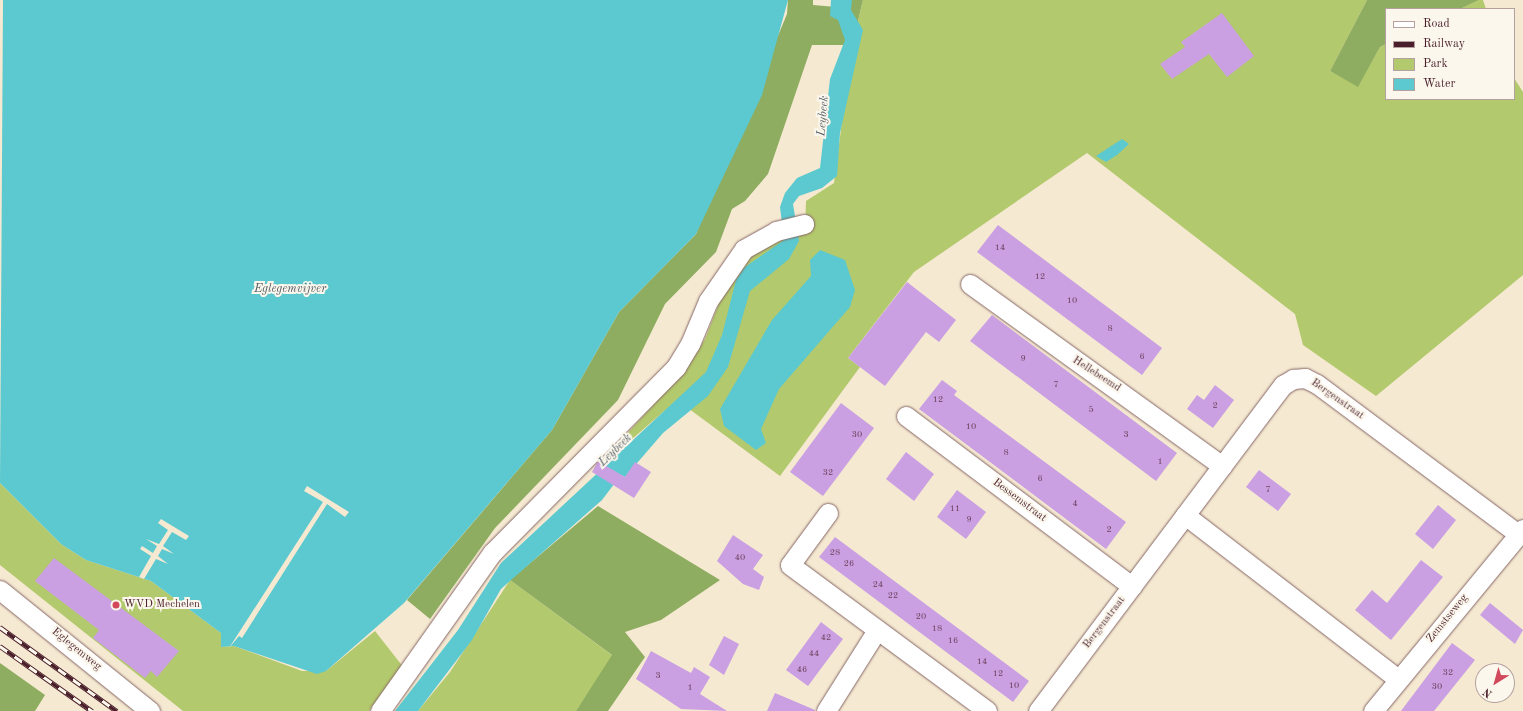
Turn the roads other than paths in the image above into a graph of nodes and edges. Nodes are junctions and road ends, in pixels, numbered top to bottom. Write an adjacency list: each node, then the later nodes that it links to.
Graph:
1 (804, 224): 13 (street)
2 (970, 284): 4 (street, Hellebeemd)
3 (906, 416): 8 (street, Bessemstraat)
4 (1222, 466): 6 (street, Bergenstraat); 7 (street, Bergenstraat)
5 (828, 513): 10 (street)
6 (1185, 515): 8 (street, Bergenstraat); 11 (street)
7 (1520, 531): 11 (street, Zemstseweg)
8 (1132, 586): 16 (street, Bergenstraat)
9 (0, 590): 12 (street, Eglegemweg)
10 (877, 630): 14 (street); 15 (street)
11 (1398, 680): 17 (street, Zemstseweg)
12 (150, 711)
13 (380, 711)
14 (826, 711)
15 (987, 711)
16 (1038, 711)
17 (1373, 711)

